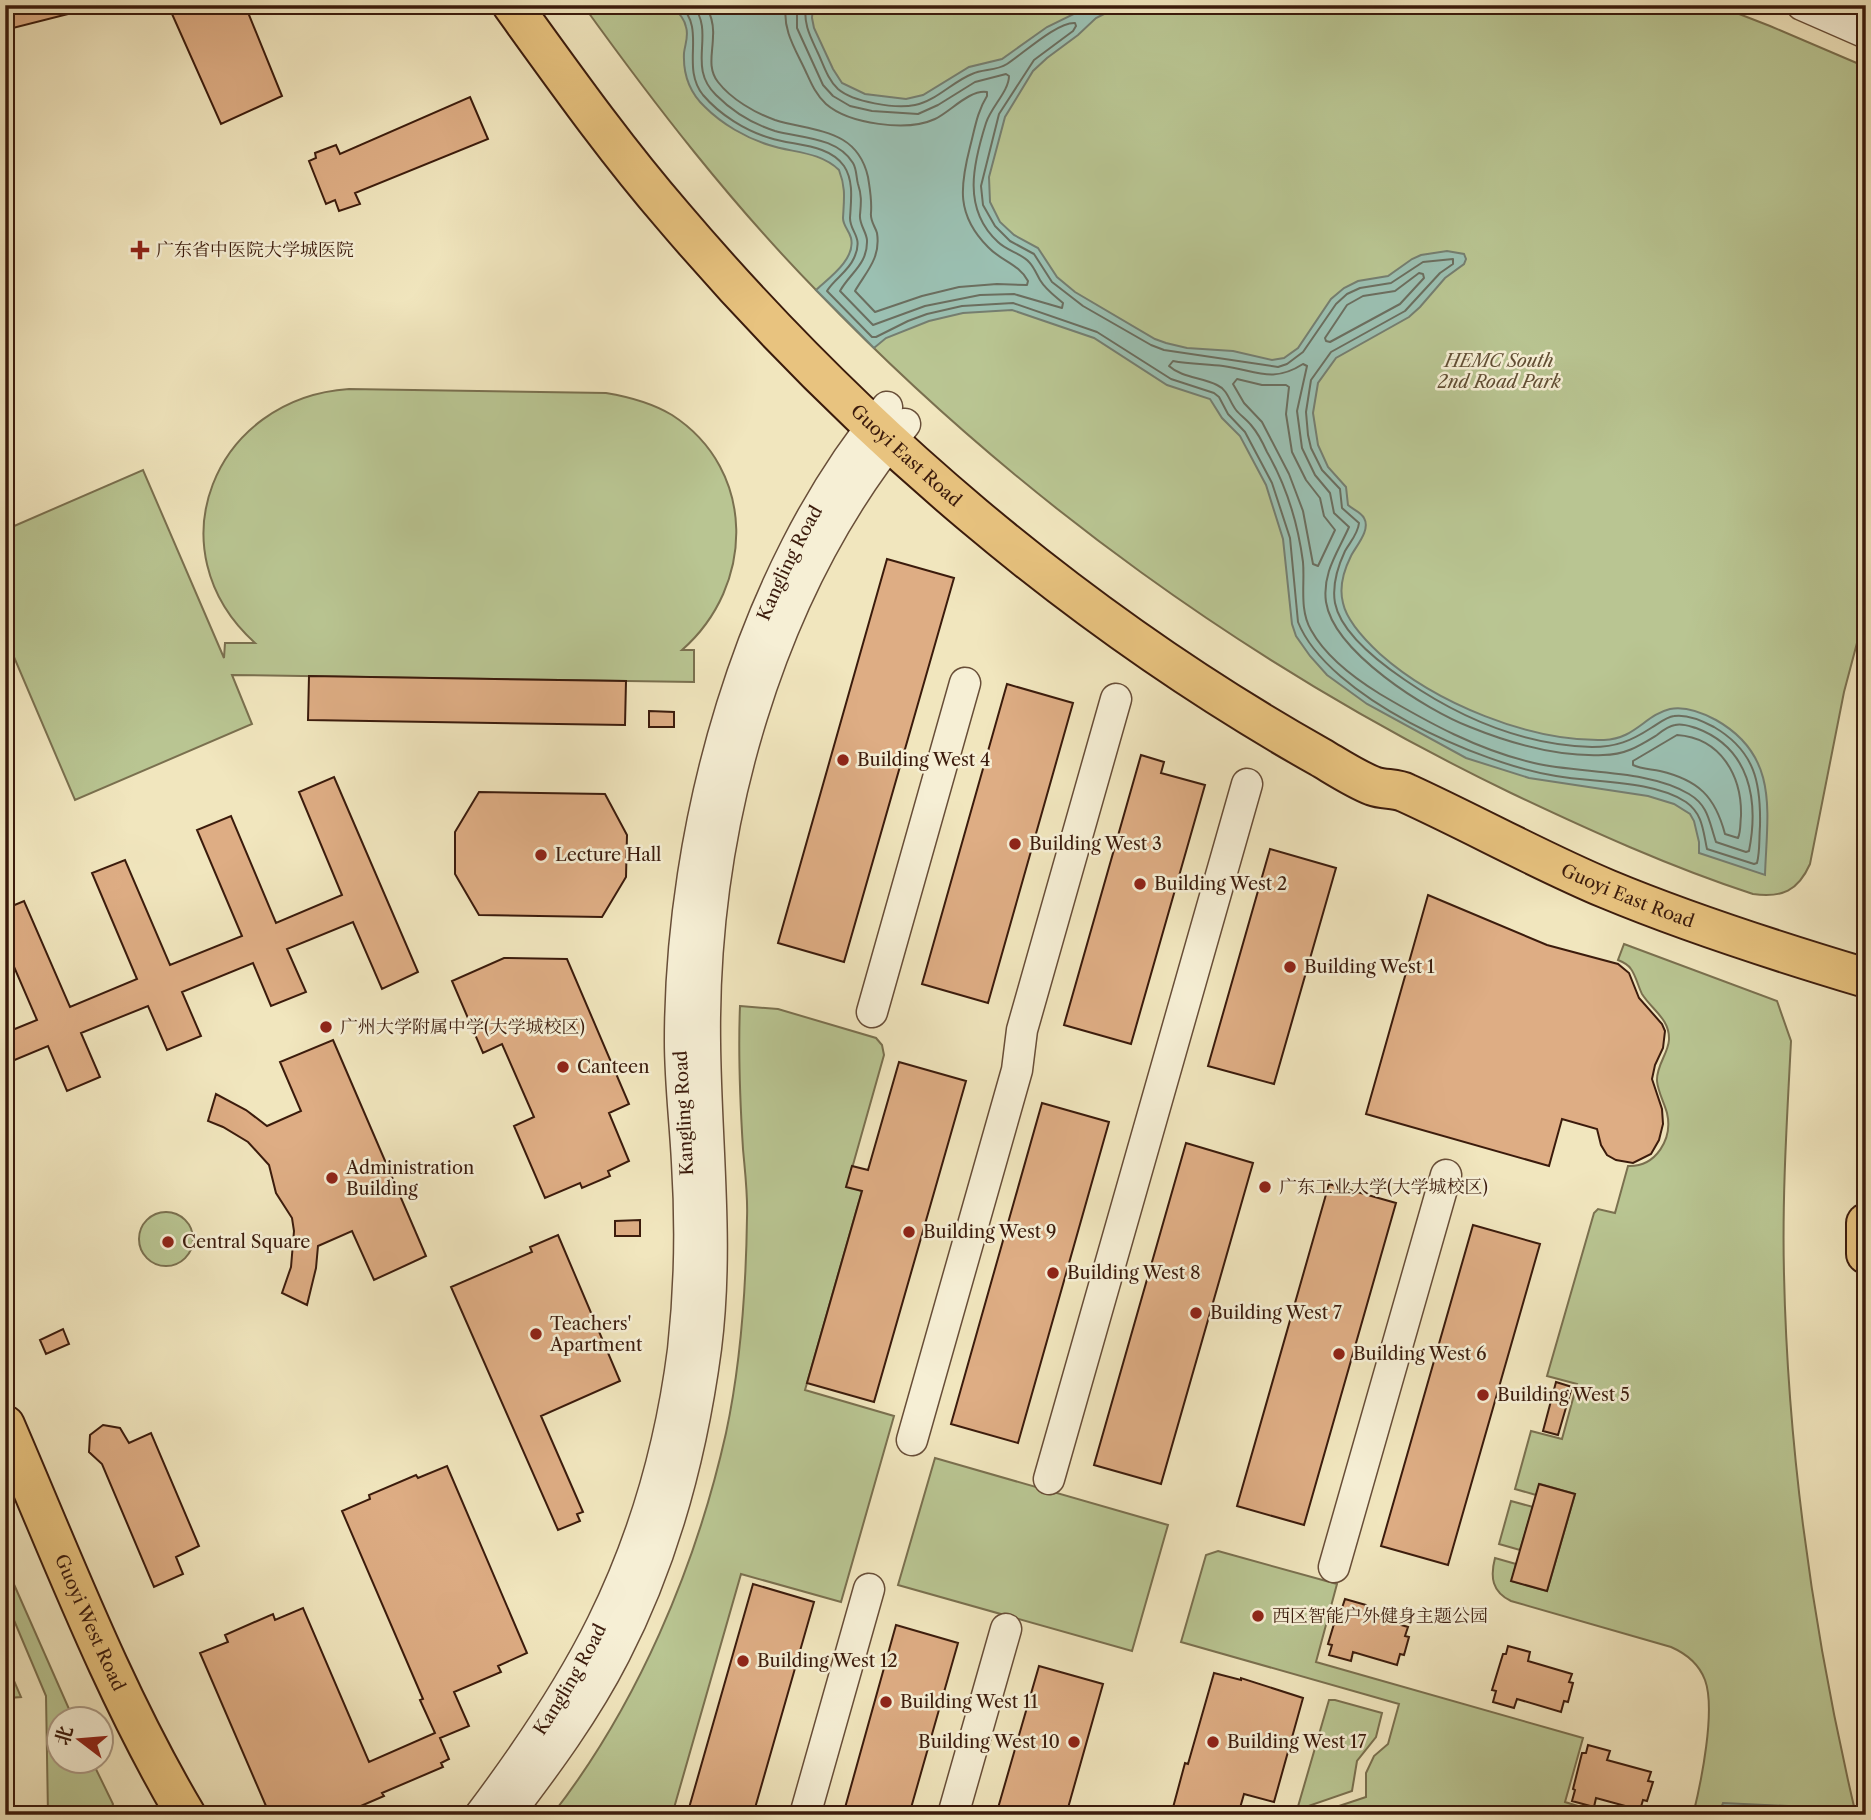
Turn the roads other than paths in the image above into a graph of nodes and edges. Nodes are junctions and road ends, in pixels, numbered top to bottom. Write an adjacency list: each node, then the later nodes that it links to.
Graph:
1 (512, 5): 5 (main road, Guoyi East Road)
2 (542, 5): 5 (main road, Guoyi East Road)
3 (1802, 5): 4 (street)
4 (1866, 33)
5 (889, 424): 9 (main road, Guoyi East Road); 23 (street, Kangling Road); 24 (street, Kangling Road)
6 (965, 683): 10 (street)
7 (1116, 699): 15 (street)
8 (1247, 784): 16 (street)
9 (1866, 978)
10 (872, 1012)
11 (1446, 1175): 18 (street)
12 (1866, 1223): 13 (main road)
13 (1866, 1254)
14 (5, 1425): 22 (main road, Guoyi West Road)
15 (912, 1440)
16 (1049, 1479)
17 (5, 1482): 21 (main road, Guoyi West Road)
18 (1334, 1567)
19 (869, 1589): 25 (street)
20 (1006, 1629): 26 (street)
21 (161, 1815)
22 (186, 1815)
23 (480, 1815)
24 (508, 1815)
25 (805, 1815)
26 (953, 1815)

